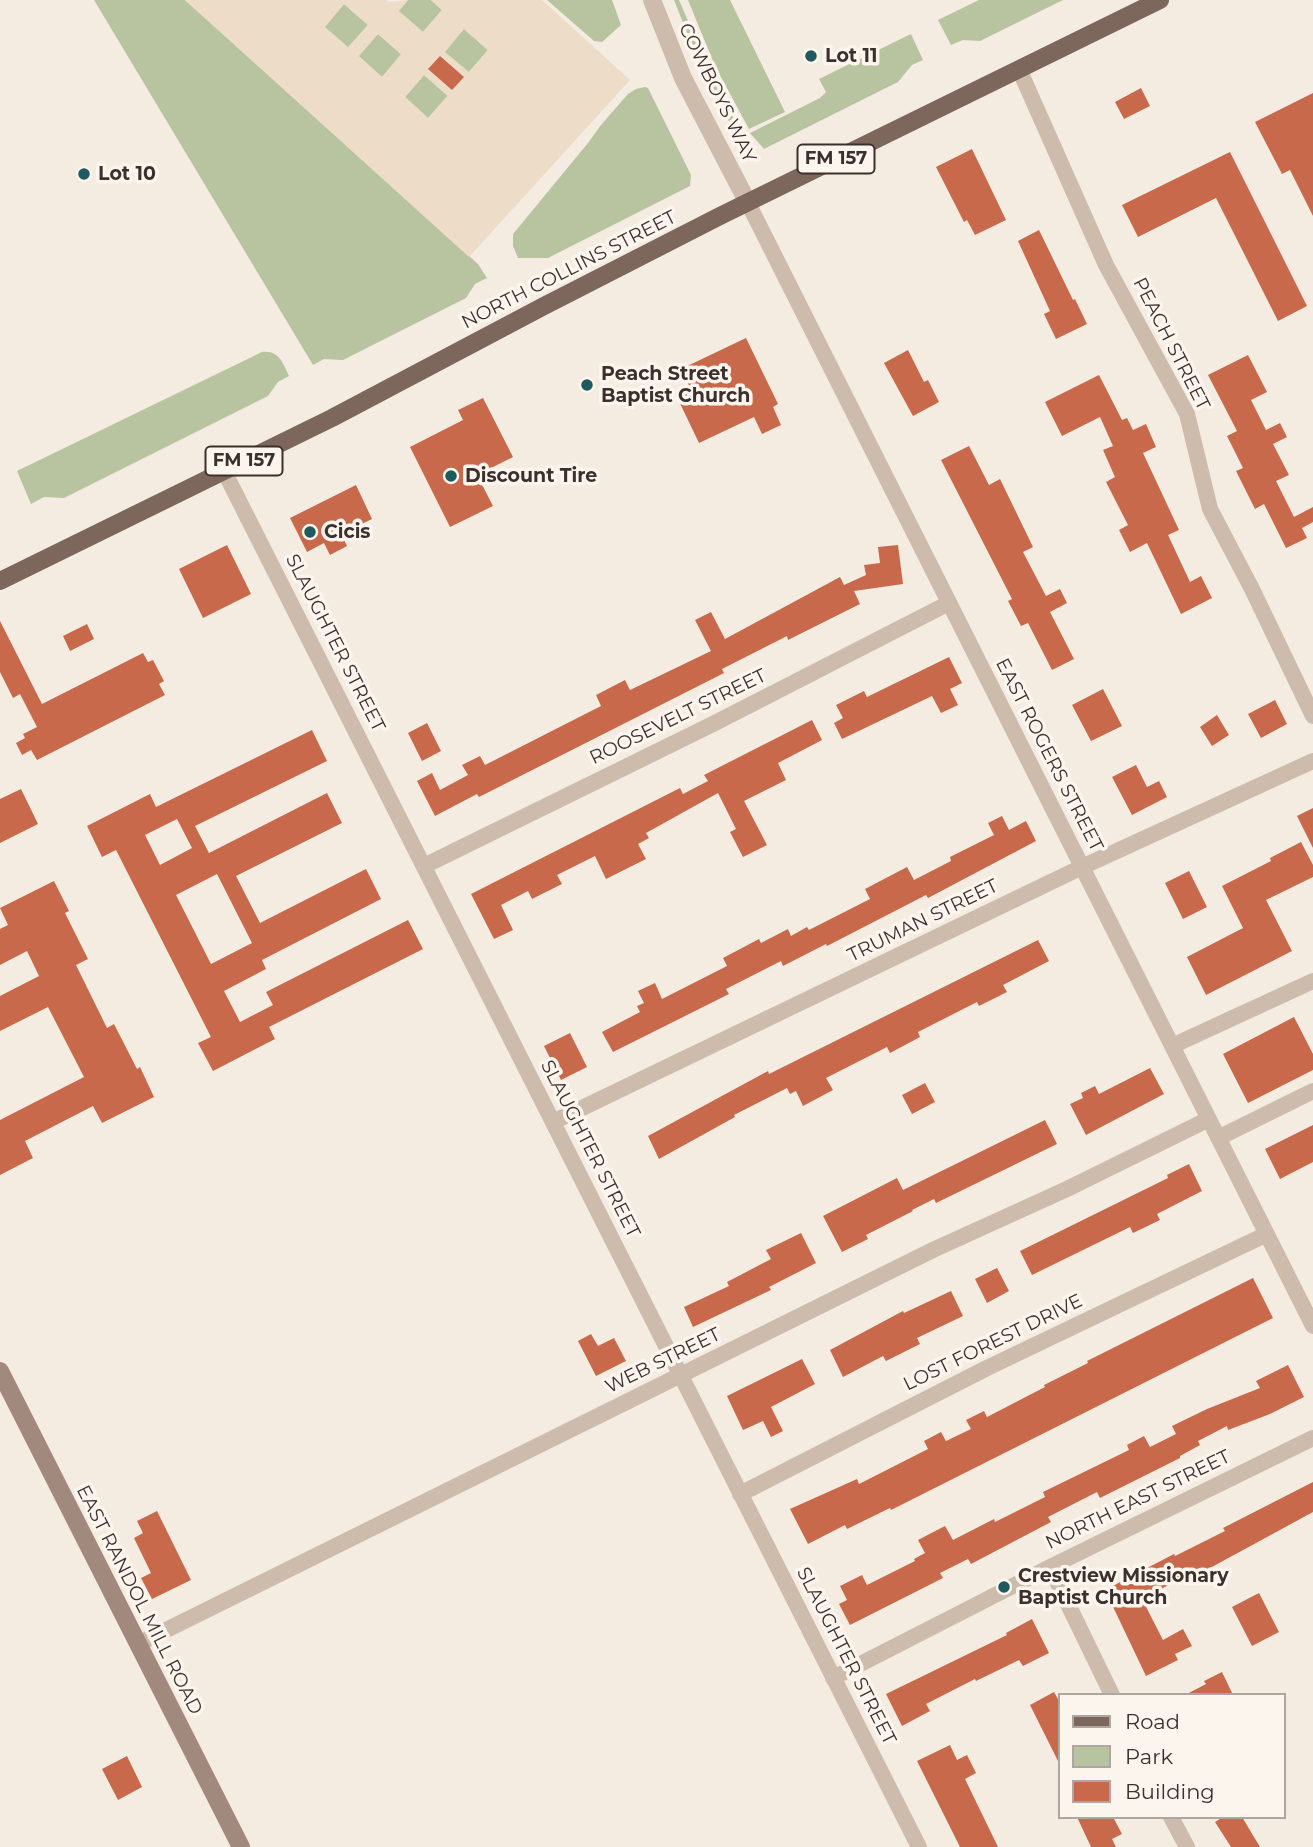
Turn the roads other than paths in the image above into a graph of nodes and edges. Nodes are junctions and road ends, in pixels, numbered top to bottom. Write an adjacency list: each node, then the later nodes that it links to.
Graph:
1 (652, 0): 4 (street, COWBOYS WAY)
2 (1160, 0): 3 (main road, NORTH COLLINS STREET / FM 157)
3 (1019, 69): 4 (main road, NORTH COLLINS STREET / FM 157); 8 (street, PEACH STREET)
4 (748, 203): 5 (main road, NORTH COLLINS STREET / FM 157); 7 (street, EAST ROGERS STREET)
5 (224, 471): 6 (main road, NORTH COLLINS STREET / FM 157); 10 (street, SLAUGHTER STREET)
6 (0, 581)
7 (949, 603): 10 (street, ROOSEVELT STREET); 11 (street, EAST ROGERS STREET)
8 (1313, 716)
9 (1313, 761): 11 (street, TRUMAN STREET)
10 (424, 866): 16 (street, SLAUGHTER STREET)
11 (1082, 867): 13 (street, EAST ROGERS STREET); 16 (street, TRUMAN STREET)
12 (1313, 981): 13 (street)
13 (1172, 1046): 15 (street, EAST ROGERS STREET)
14 (1313, 1091): 17 (street)
15 (1209, 1119): 17 (street, EAST ROGERS STREET); 21 (street, WEB STREET)
16 (553, 1122): 21 (street, SLAUGHTER STREET)
17 (1218, 1138): 18 (street, EAST ROGERS STREET)
18 (1266, 1234): 19 (street, EAST ROGERS STREET); 23 (street, LOST FOREST DRIVE)
19 (1313, 1326)
20 (0, 1371): 25 (main road, EAST RANDOL MILL ROAD)
21 (681, 1376): 23 (street, SLAUGHTER STREET); 25 (street, WEB STREET)
22 (1313, 1438): 24 (street, NORTH EAST STREET)
23 (740, 1494): 26 (street, SLAUGHTER STREET)
24 (1050, 1567): 26 (street, NORTH EAST STREET); 27 (street)
25 (138, 1644): 29 (main road, EAST RANDOL MILL ROAD)
26 (833, 1678): 30 (street, SLAUGHTER STREET)
27 (1111, 1693)
28 (1172, 1819): 31 (street)
29 (241, 1847)
30 (919, 1847)
31 (1187, 1847)

